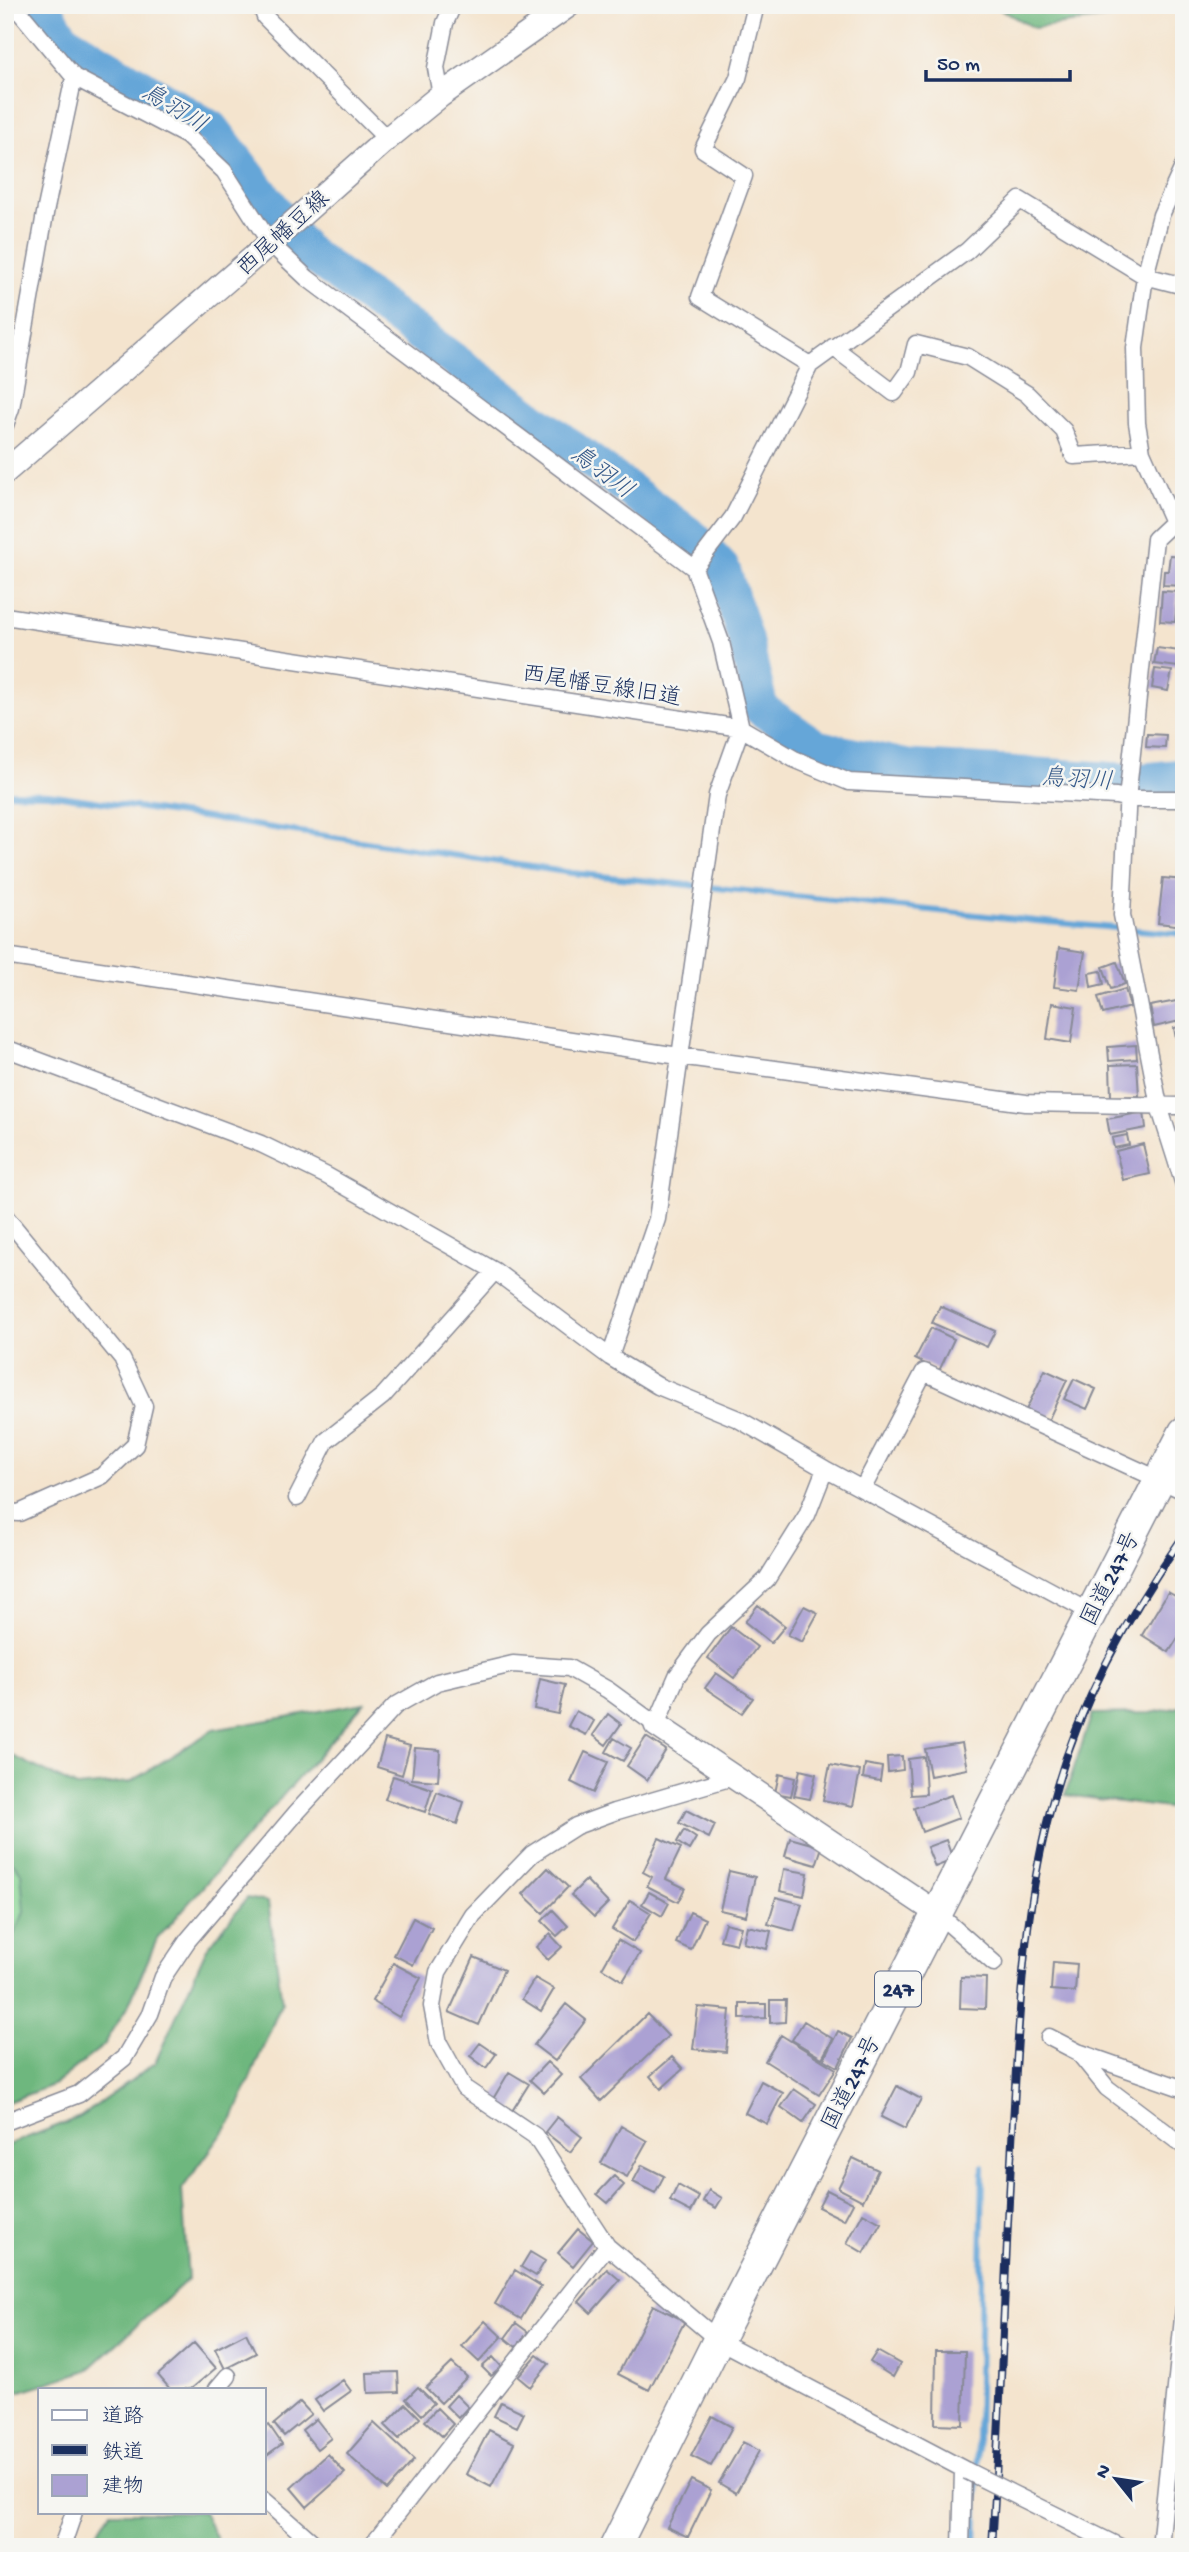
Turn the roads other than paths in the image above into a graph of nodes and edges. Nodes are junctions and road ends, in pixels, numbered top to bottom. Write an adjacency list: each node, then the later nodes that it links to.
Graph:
1 (14, 5): 6 (street)
2 (261, 5): 8 (street)
3 (453, 5): 7 (street)
4 (569, 5): 7 (main road, 西尾幡豆線)
5 (756, 5): 14 (street)
6 (74, 77): 10 (street); 15 (street)
7 (441, 95): 8 (main road, 西尾幡豆線)
8 (387, 139): 10 (main road, 西尾幡豆線)
9 (1184, 165): 11 (street)
10 (270, 243): 18 (main road, 西尾幡豆線); 20 (street)
11 (1145, 276): 12 (street); 13 (street); 17 (street)
12 (1184, 286)
13 (833, 347): 14 (street); 17 (street)
14 (810, 365): 20 (street)
15 (8, 407): 16 (street)
16 (5, 425)
17 (1142, 452): 19 (street)
18 (5, 471)
19 (1179, 520): 23 (street)
20 (695, 568): 22 (street)
21 (5, 616): 22 (street, 西尾幡豆線旧道)
22 (741, 728): 23 (street, 西尾幡豆線旧道); 27 (street)
23 (1129, 794): 24 (street, 西尾幡豆線旧道); 28 (street)
24 (1184, 799)
25 (5, 956): 27 (street)
26 (5, 1048): 32 (street)
27 (679, 1056): 28 (street); 33 (street)
28 (1159, 1106): 29 (street); 30 (street)
29 (1184, 1106)
30 (1184, 1185)
31 (5, 1216): 39 (street)
32 (495, 1271): 33 (street); 38 (street)
33 (610, 1357): 35 (street)
34 (1184, 1432): 36 (highway, 国道247号 / 247)
35 (825, 1469): 37 (street); 41 (street)
36 (1171, 1486): 37 (street); 40 (highway, 国道247号 / 247)
37 (863, 1488): 40 (street)
38 (297, 1498)
39 (5, 1512)
40 (1092, 1614): 43 (highway, 国道247号 / 247)
41 (656, 1725): 42 (main road); 48 (street)
42 (733, 1777): 43 (main road); 50 (street)
43 (937, 1913): 44 (street); 52 (highway, 国道247号 / 247)
44 (994, 1963)
45 (1049, 2037): 46 (street)
46 (1078, 2052): 47 (street); 49 (street)
47 (1184, 2089)
48 (5, 2122)
49 (1184, 2146)
50 (607, 2246): 52 (street); 60 (street)
51 (1184, 2308): 64 (street)
52 (718, 2340): 55 (street); 61 (highway, 国道247号 / 247)
53 (228, 2376): 54 (street)
54 (218, 2388)
55 (965, 2470): 62 (street); 63 (street, bridge)
56 (266, 2502): 59 (street)
57 (73, 2514): 58 (street)
58 (62, 2547)
59 (318, 2547)
60 (371, 2547)
61 (615, 2547)
62 (961, 2547)
63 (1121, 2547)
64 (1160, 2547)

